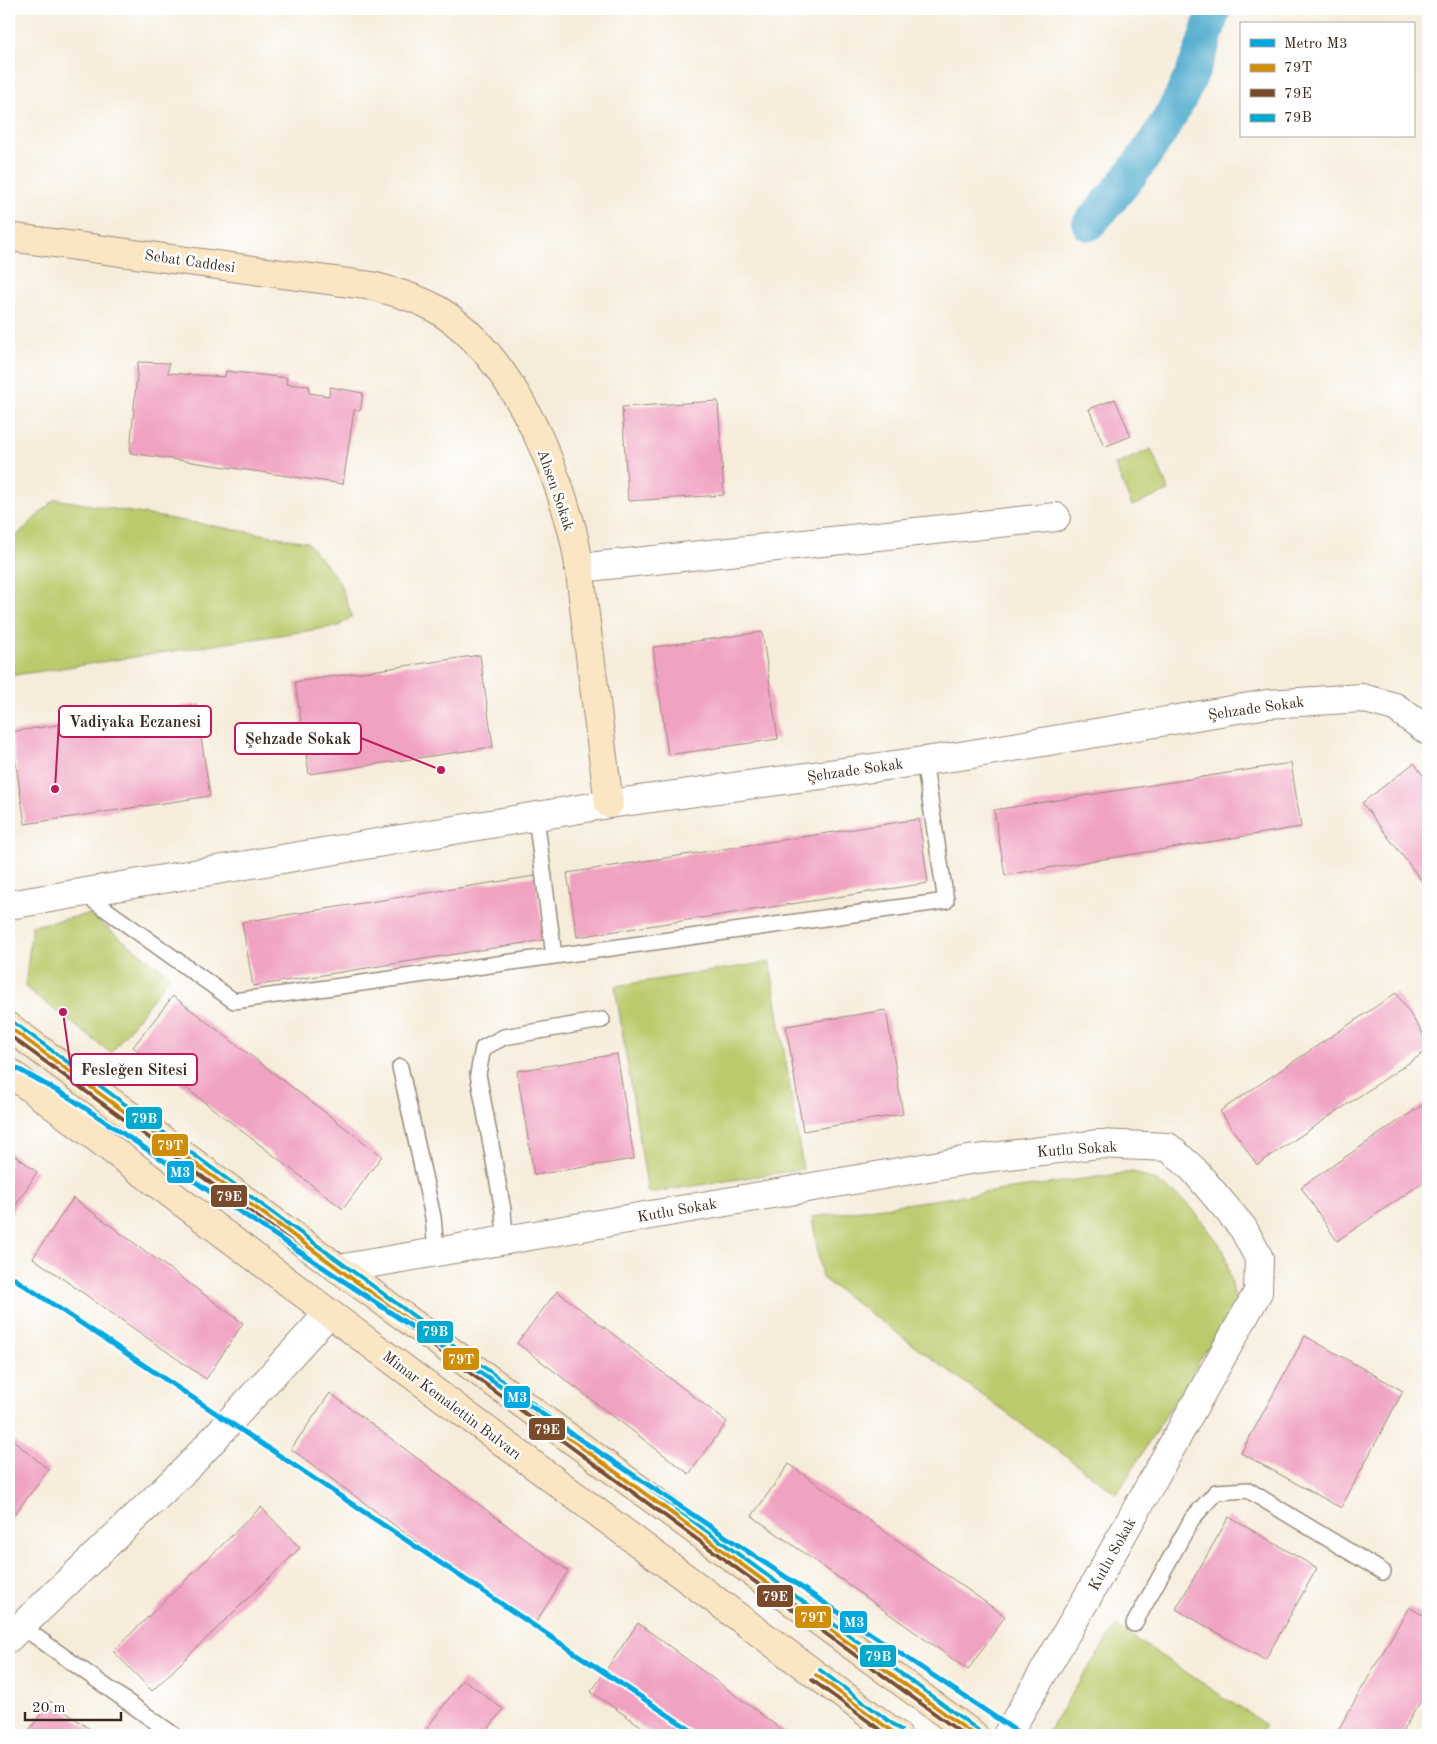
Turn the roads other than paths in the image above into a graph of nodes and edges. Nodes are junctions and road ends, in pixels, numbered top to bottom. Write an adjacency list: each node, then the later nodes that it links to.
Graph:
1 (14, 242): 2 (main road, Sebat Caddesi)
2 (372, 286): 4 (main road, Ahsen Sokak)
3 (1056, 517): 4 (street)
4 (579, 568): 7 (main road, Ahsen Sokak)
5 (1428, 731): 6 (street, Şehzade Sokak)
6 (924, 761): 7 (street, Şehzade Sokak); 11 (lane)
7 (609, 804): 8 (street, Şehzade Sokak)
8 (536, 817): 9 (street, Şehzade Sokak); 11 (lane)
9 (83, 893): 10 (street, Şehzade Sokak); 11 (lane)
10 (9, 904)
11 (554, 956)
12 (602, 1020): 16 (lane)
13 (9, 1027): 18 (main road)
14 (400, 1067): 17 (lane)
15 (9, 1072): 19 (main road, Mimar Kemalettin Bulvarı)
16 (505, 1240): 17 (street, Kutlu Sokak); 26 (street, Kutlu Sokak)
17 (436, 1252): 18 (street, Kutlu Sokak)
18 (338, 1269): 25 (main road)
19 (330, 1313): 22 (street); 24 (main road, Mimar Kemalettin Bulvarı)
20 (1383, 1572): 21 (lane)
21 (1134, 1624)
22 (15, 1632): 23 (lane)
23 (174, 1735)
24 (897, 1735)
25 (974, 1735)
26 (1007, 1735)

